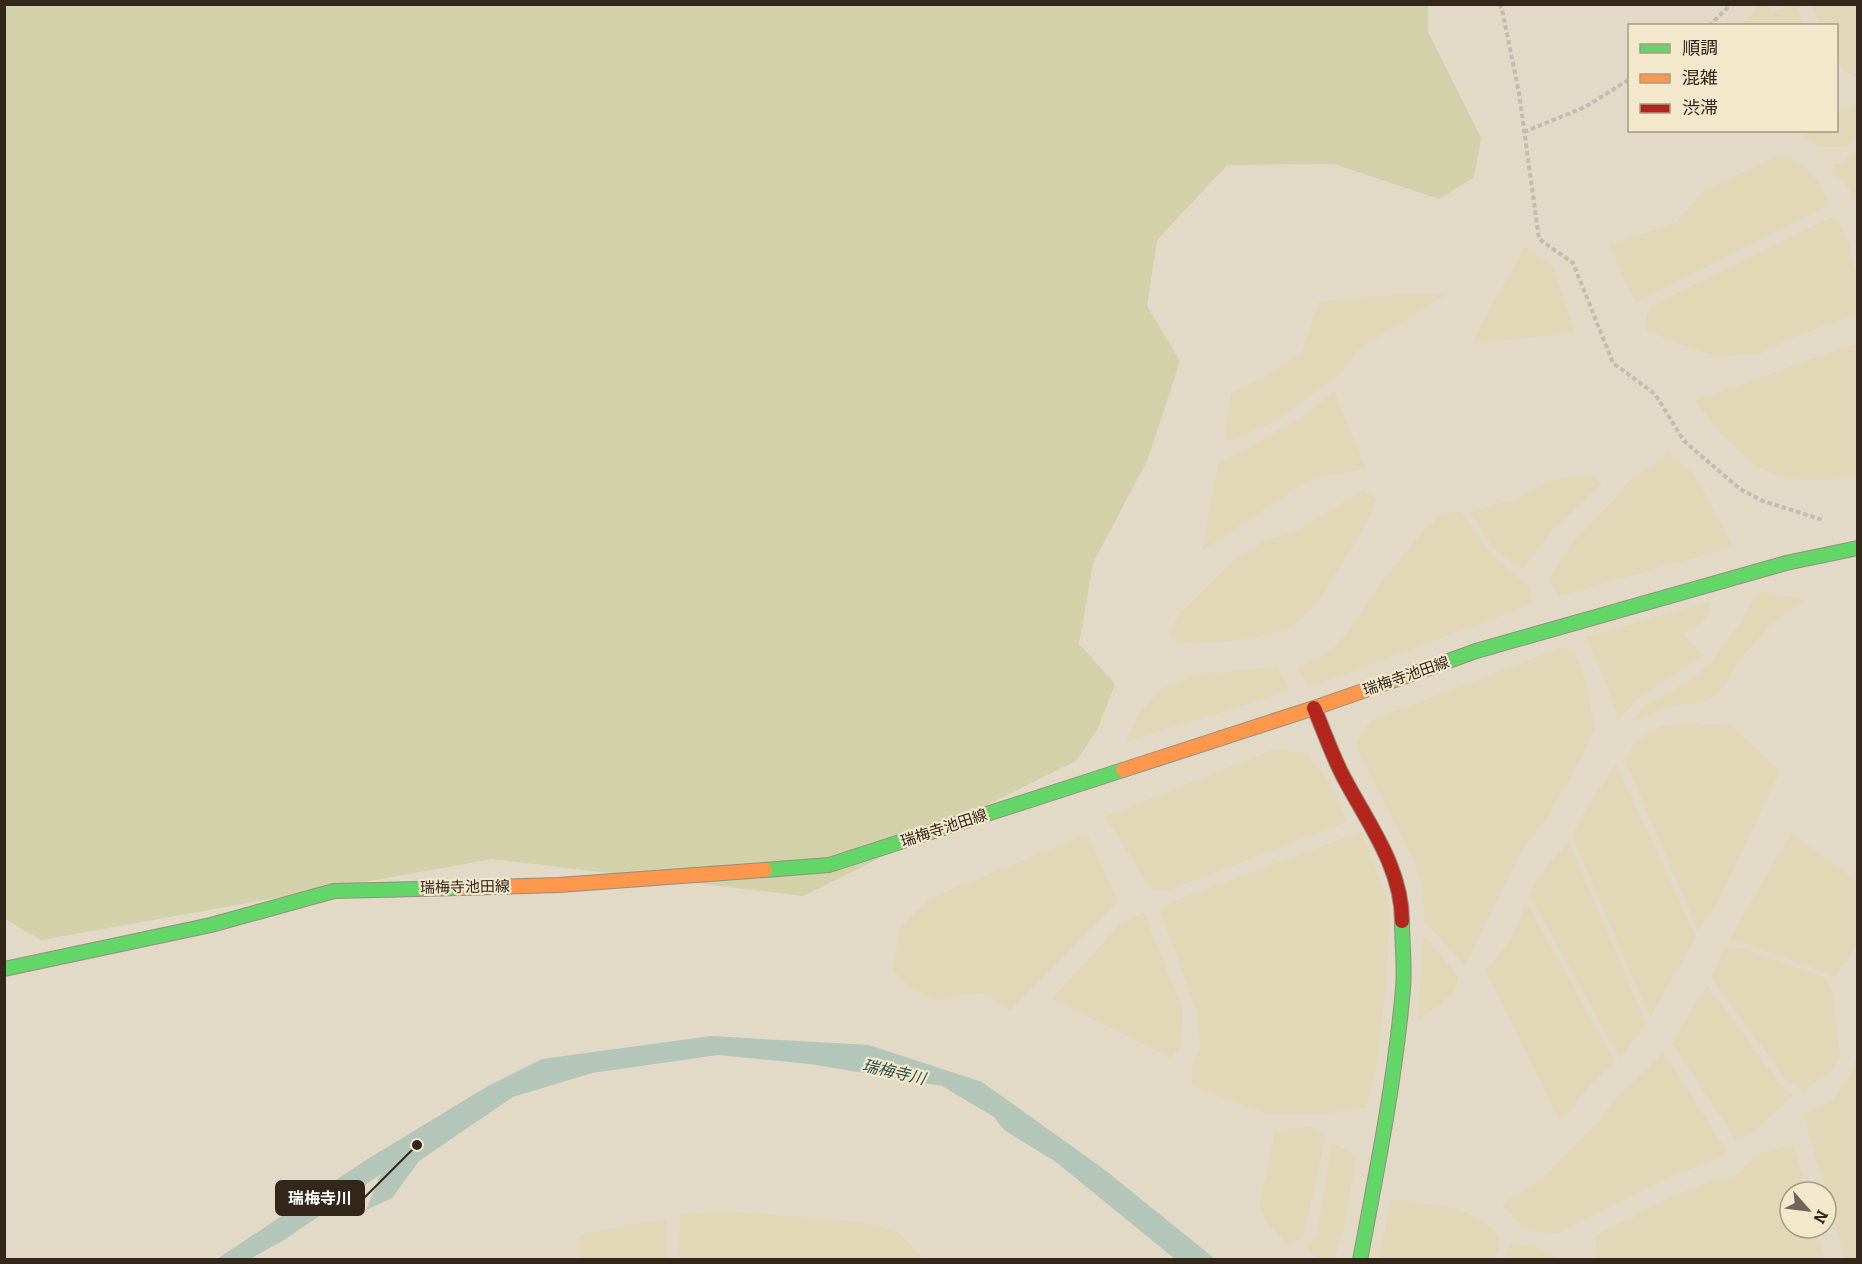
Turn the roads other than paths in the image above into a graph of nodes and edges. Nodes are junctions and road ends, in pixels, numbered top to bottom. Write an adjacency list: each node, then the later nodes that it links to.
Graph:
1 (1857, 548): 2 (main road, 瑞梅寺池田線)
2 (1314, 708): 3 (main road, 瑞梅寺池田線); 4 (main road)
3 (4, 969)
4 (1360, 1260)

